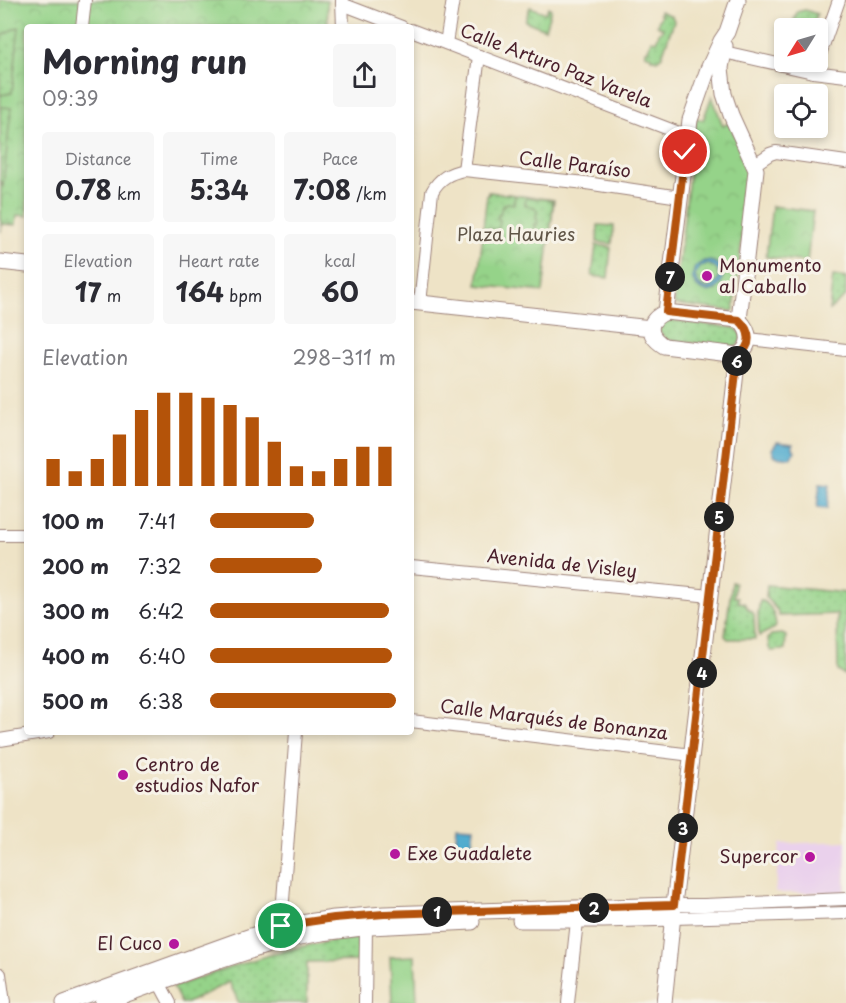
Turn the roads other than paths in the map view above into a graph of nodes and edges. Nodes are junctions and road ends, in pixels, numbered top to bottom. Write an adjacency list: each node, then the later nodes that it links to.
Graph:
1 (85, 0): 6 (street)
2 (453, 0): 12 (street)
3 (738, 0): 11 (main road)
4 (839, 0): 10 (street)
5 (342, 2): 7 (street); 8 (street)
6 (82, 24)
7 (343, 24)
8 (395, 24)
9 (414, 31): 12 (street, Calle Arturo Paz Varela)
10 (828, 31)
11 (727, 32): 13 (main road); 18 (main road)
12 (446, 43): 14 (street, Calle Arturo Paz Varela)
13 (724, 52): 15 (street); 20 (main road)
14 (479, 56): 18 (street, Calle Arturo Paz Varela); 21 (street)
15 (774, 59)
16 (828, 69): 17 (street)
17 (846, 76)
18 (687, 136): 22 (main road)
19 (846, 162): 20 (street)
20 (755, 164): 27 (main road)
21 (464, 170): 22 (street, Calle Paraíso); 25 (street)
22 (680, 197): 26 (main road)
23 (0, 262): 24 (main road)
24 (24, 265)
25 (416, 302): 28 (main road)
26 (666, 312): 27 (main road); 28 (main road)
27 (739, 320): 29 (main road)
28 (651, 328): 31 (main road)
29 (749, 339): 30 (street); 31 (main road)
30 (846, 350)
31 (738, 355): 35 (main road)
32 (0, 535): 33 (street)
33 (24, 535)
34 (414, 567): 35 (street, Avenida de Visley)
35 (711, 596): 40 (main road)
36 (414, 721): 40 (street, Calle Marqués de Bonanza)
37 (30, 735): 39 (street)
38 (296, 735): 46 (street)
39 (0, 740)
40 (692, 755): 42 (main road)
41 (846, 899): 42 (street)
42 (673, 911): 43 (street); 44 (main road); 56 (main road)
43 (846, 913)
44 (578, 914): 45 (main road); 55 (street)
45 (415, 919): 46 (main road); 47 (main road)
46 (281, 926): 49 (main road)
47 (366, 927): 49 (main road); 54 (street)
48 (0, 974): 50 (street)
49 (156, 976): 51 (main road); 52 (main road); 53 (street)
50 (4, 1003)
51 (64, 1003)
52 (102, 1003)
53 (170, 1003)
54 (366, 1003)
55 (568, 1003)
56 (664, 1003)

